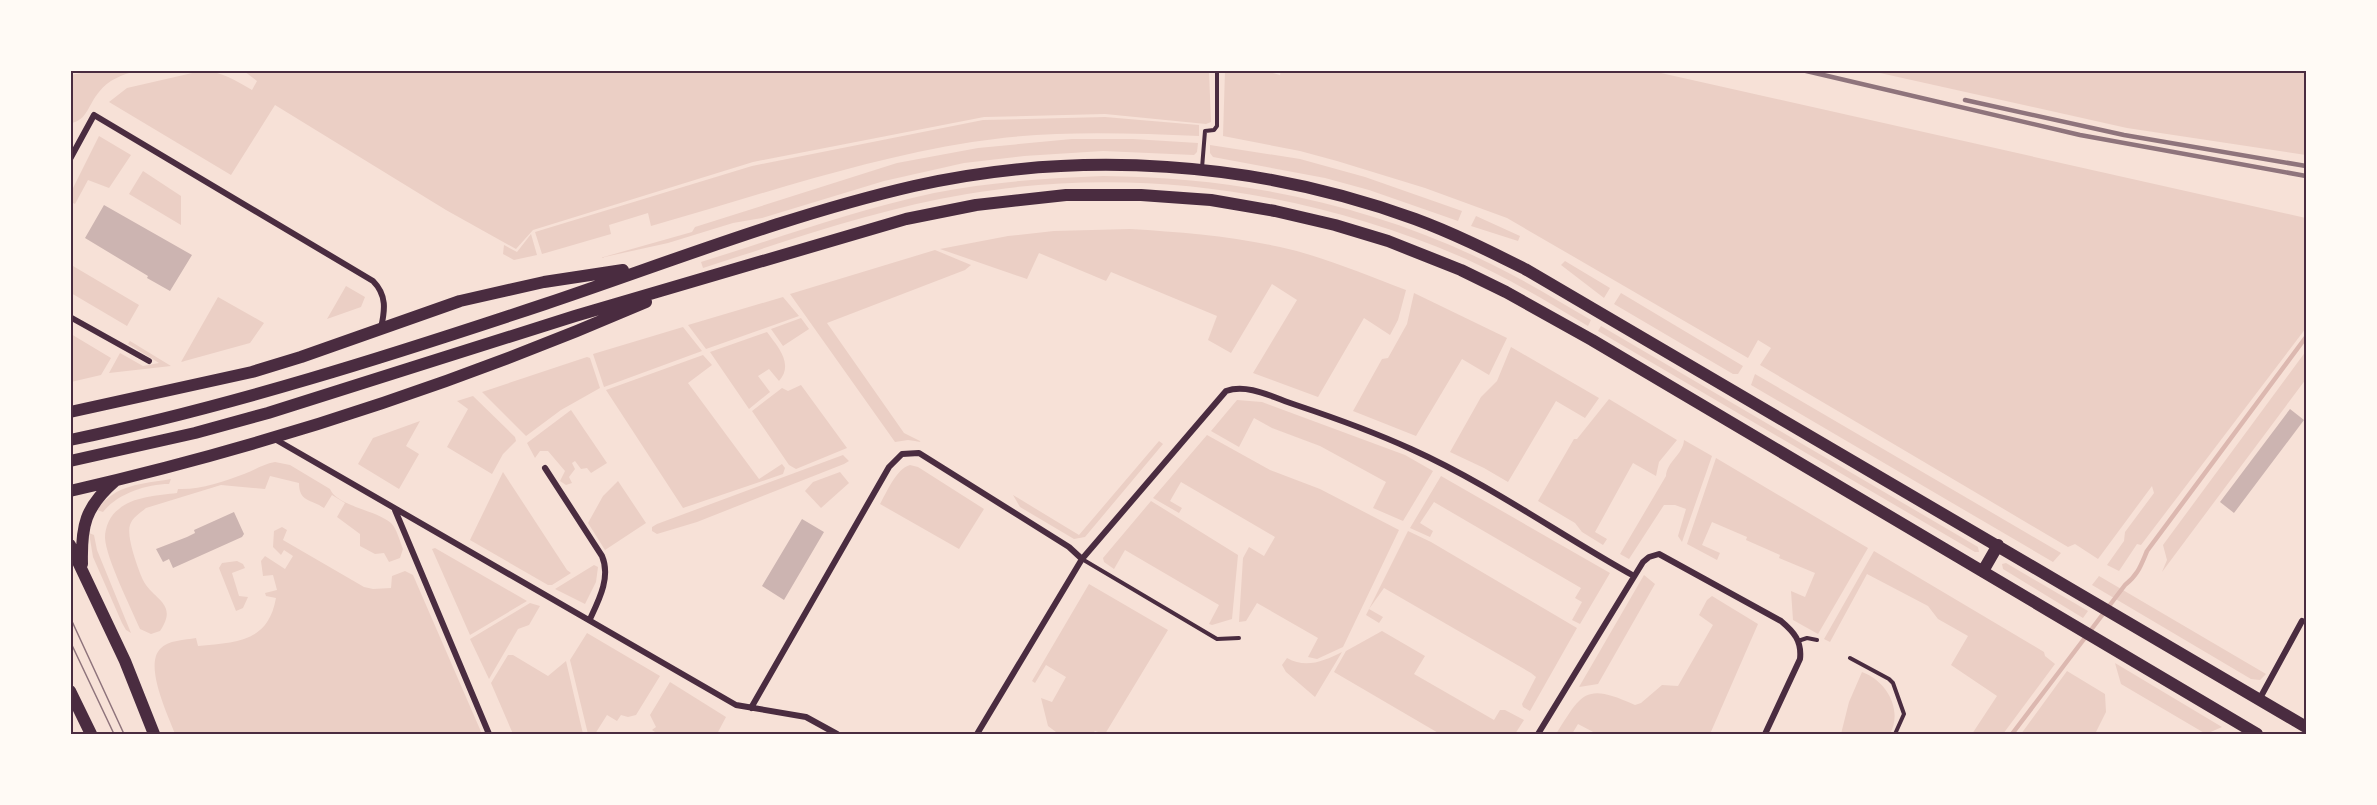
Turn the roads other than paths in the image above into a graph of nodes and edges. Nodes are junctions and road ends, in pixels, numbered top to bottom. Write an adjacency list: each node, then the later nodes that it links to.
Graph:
1 (1217, 70): 3 (lane)
2 (70, 159): 7 (street)
3 (1202, 170): 4 (main road); 18 (main road)
4 (653, 265): 7 (main road); 11 (main road)
5 (691, 283): 10 (main road); 12 (main road); 21 (main road)
6 (70, 317): 8 (street)
7 (381, 328): 9 (main road)
8 (149, 362)
9 (70, 412)
10 (272, 438): 14 (main road); 16 (street)
11 (70, 440)
12 (70, 461)
13 (545, 468): 23 (street)
14 (117, 479): 15 (main road); 20 (main road)
15 (70, 490)
16 (394, 509): 23 (street); 35 (street)
17 (70, 545): 20 (main road)
18 (1998, 545): 21 (main road); 30 (main road)
19 (1082, 559): 22 (street); 25 (lane); 31 (street); 37 (street)
20 (82, 568): 34 (main road)
21 (1983, 571): 41 (main road)
22 (1634, 576): 27 (street); 38 (street)
23 (590, 619): 31 (street)
24 (2302, 621): 30 (street)
25 (1239, 638)
26 (1817, 640): 27 (lane)
27 (1798, 641): 39 (street)
28 (1850, 658): 40 (lane)
29 (70, 691): 33 (main road)
30 (2259, 700): 32 (main road)
31 (751, 708): 36 (street)
32 (2307, 727)
33 (91, 735)
34 (154, 735)
35 (489, 735)
36 (837, 735)
37 (977, 735)
38 (1538, 735)
39 (1765, 735)
40 (1895, 735)
41 (2258, 735)

